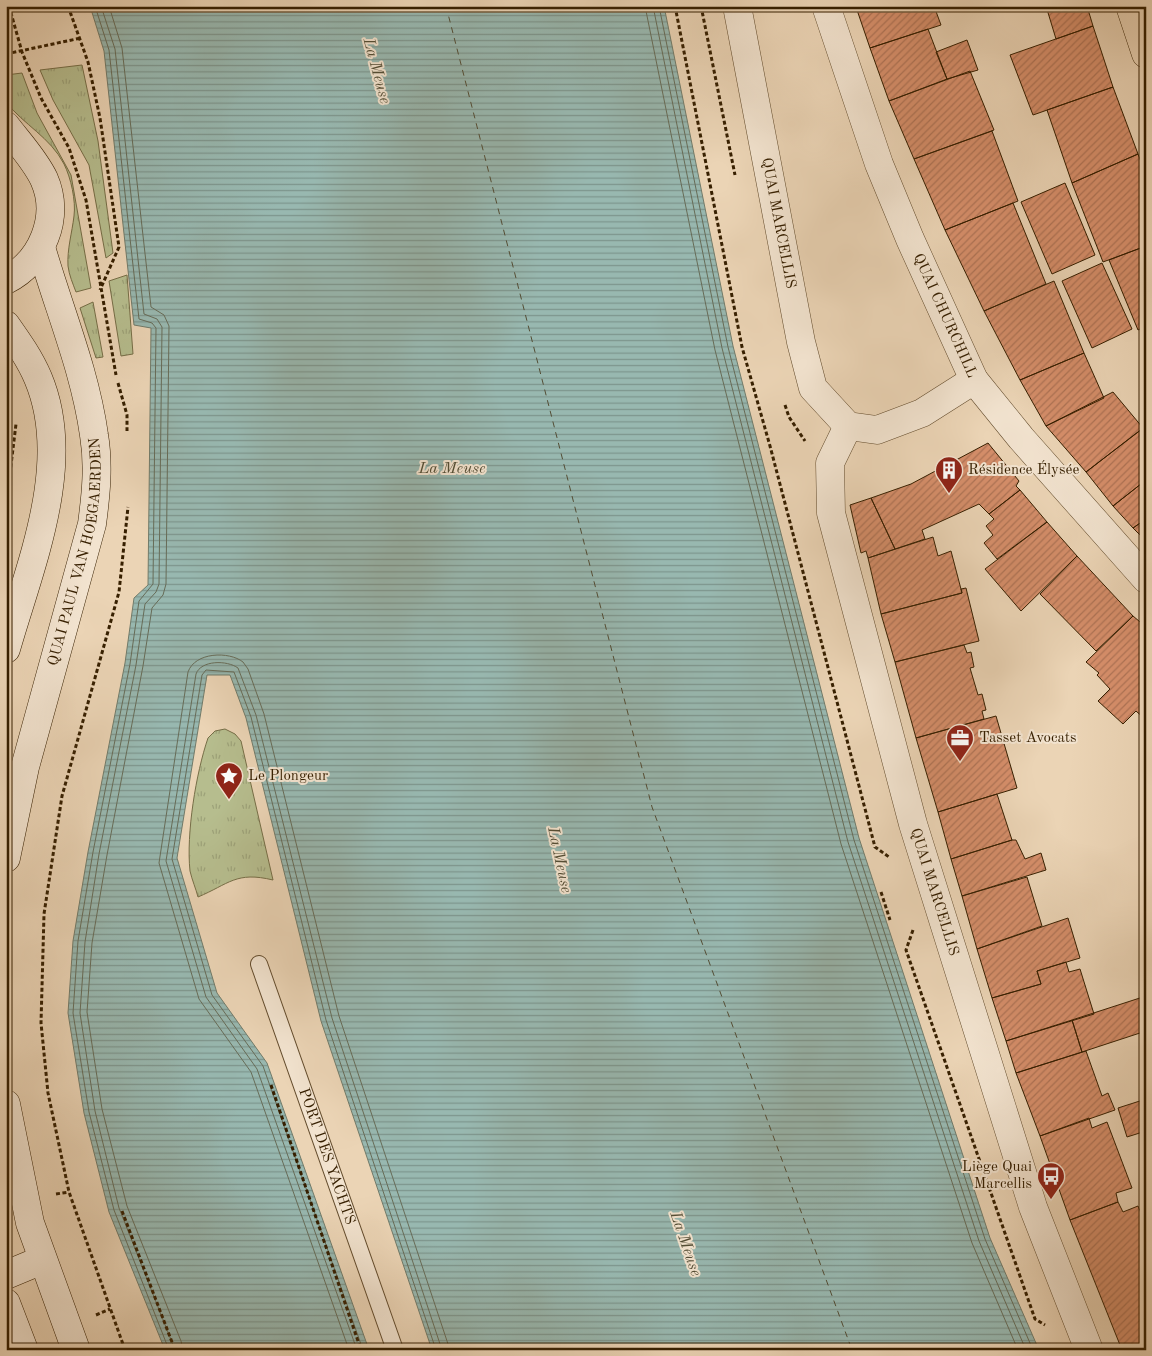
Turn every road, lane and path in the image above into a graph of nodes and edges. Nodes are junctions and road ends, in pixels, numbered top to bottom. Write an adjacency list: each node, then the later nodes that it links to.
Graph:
1 (68, 6): 5 (path)
2 (737, 6): 17 (street, QUAI MARCELLIS)
3 (826, 6): 15 (street, QUAI CHURCHILL)
4 (1130, 6): 7 (main road)
5 (81, 38): 6 (path); 13 (path)
6 (6, 54)
7 (1146, 54)
8 (6, 126): 10 (street)
9 (6, 140): 10 (street)
10 (30, 157): 11 (street)
11 (41, 247): 12 (street); 22 (street, QUAI PAUL VAN HOEGAERDEN)
12 (6, 280)
13 (100, 291)
14 (6, 325): 20 (street)
15 (974, 380): 17 (street); 19 (street, QUAI CHURCHILL)
16 (16, 423): 18 (path)
17 (848, 426): 38 (street, QUAI MARCELLIS)
18 (6, 506)
19 (1146, 579)
20 (6, 649)
21 (104, 649): 34 (path)
22 (6, 858)
23 (881, 892): 24 (path)
24 (890, 920)
25 (259, 964): 37 (lane, PORT DES YACHTS)
26 (271, 1085): 36 (path)
27 (6, 1104): 29 (street)
28 (122, 1211): 35 (path)
29 (42, 1260): 30 (street); 33 (street)
30 (6, 1276)
31 (6, 1303): 32 (street)
32 (24, 1350)
33 (76, 1350)
34 (125, 1350)
35 (174, 1350)
36 (361, 1350)
37 (395, 1350)
38 (1090, 1350)

